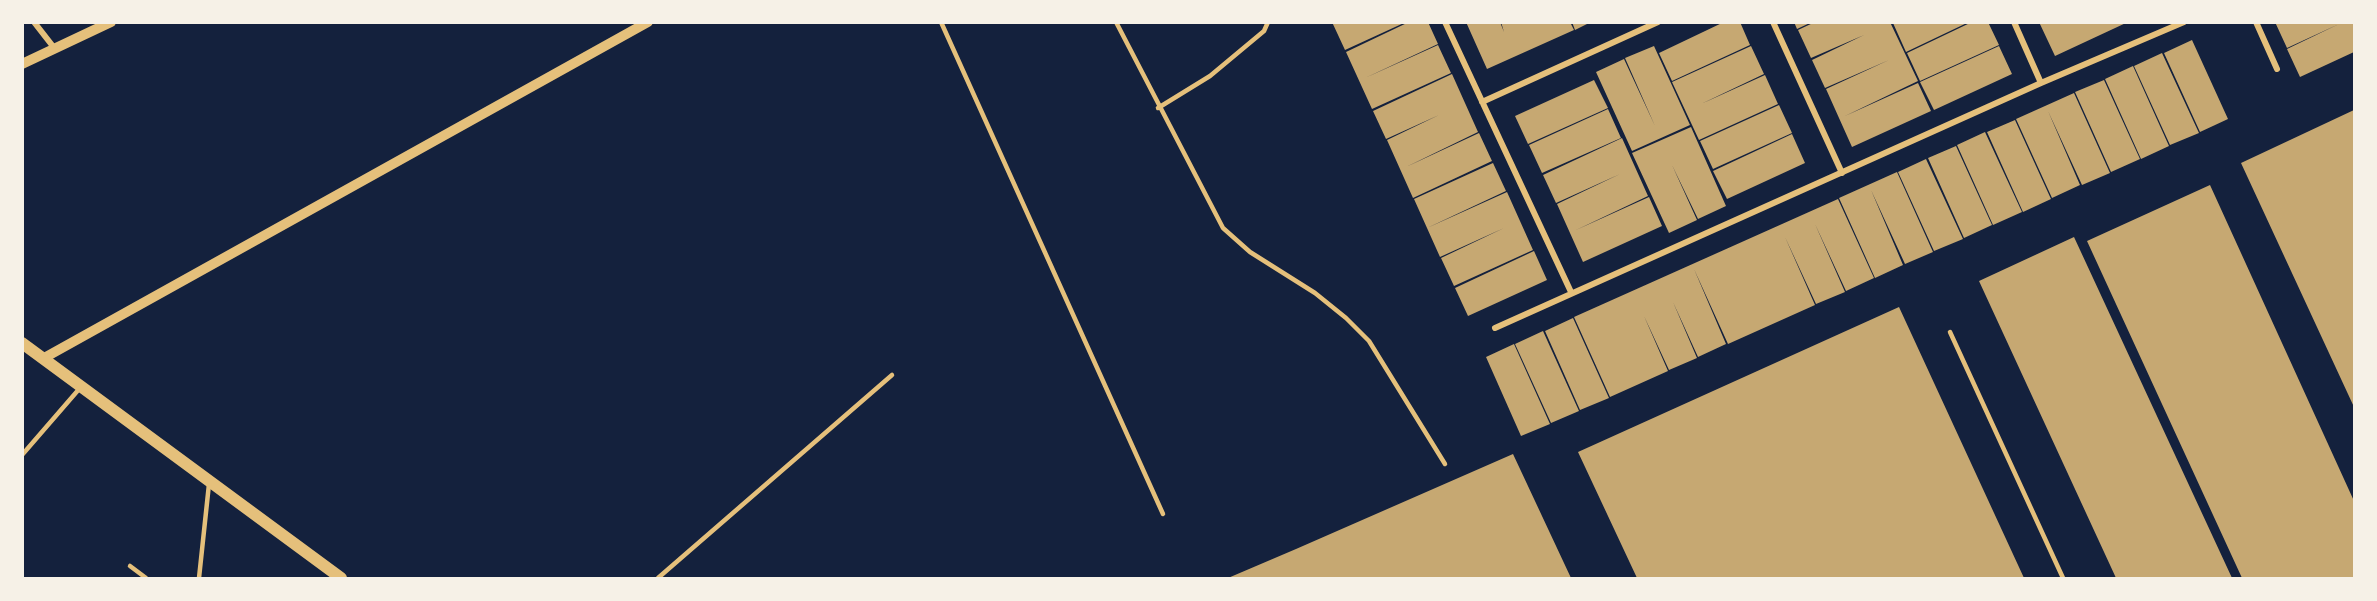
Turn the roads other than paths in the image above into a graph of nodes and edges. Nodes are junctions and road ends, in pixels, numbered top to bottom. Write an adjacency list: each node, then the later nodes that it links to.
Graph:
1 (34, 22): 13 (street)
2 (111, 22): 13 (street)
3 (648, 22): 24 (street)
4 (941, 22): 30 (lane)
5 (1116, 22): 18 (lane)
6 (1268, 22): 18 (lane)
7 (1445, 22): 17 (street)
8 (1658, 22): 17 (street)
9 (1773, 22): 19 (street)
10 (2014, 22): 16 (street)
11 (2184, 22): 16 (street)
12 (2256, 22): 15 (street)
13 (55, 49): 14 (street)
14 (22, 64)
15 (2277, 69)
16 (2042, 83): 19 (street)
17 (1482, 102): 20 (street)
18 (1158, 108): 28 (lane)
19 (1842, 173): 20 (street)
20 (1571, 292): 21 (street)
21 (1495, 328)
22 (1950, 332): 36 (lane)
23 (22, 343): 24 (main road)
24 (44, 358): 26 (main road)
25 (892, 375): 35 (lane)
26 (82, 386): 27 (lane); 29 (main road)
27 (22, 455)
28 (1445, 464)
29 (209, 481): 33 (lane); 34 (main road)
30 (1163, 514)
31 (130, 566): 32 (lane)
32 (146, 579)
33 (200, 579)
34 (340, 579)
35 (658, 579)
36 (2063, 579)

